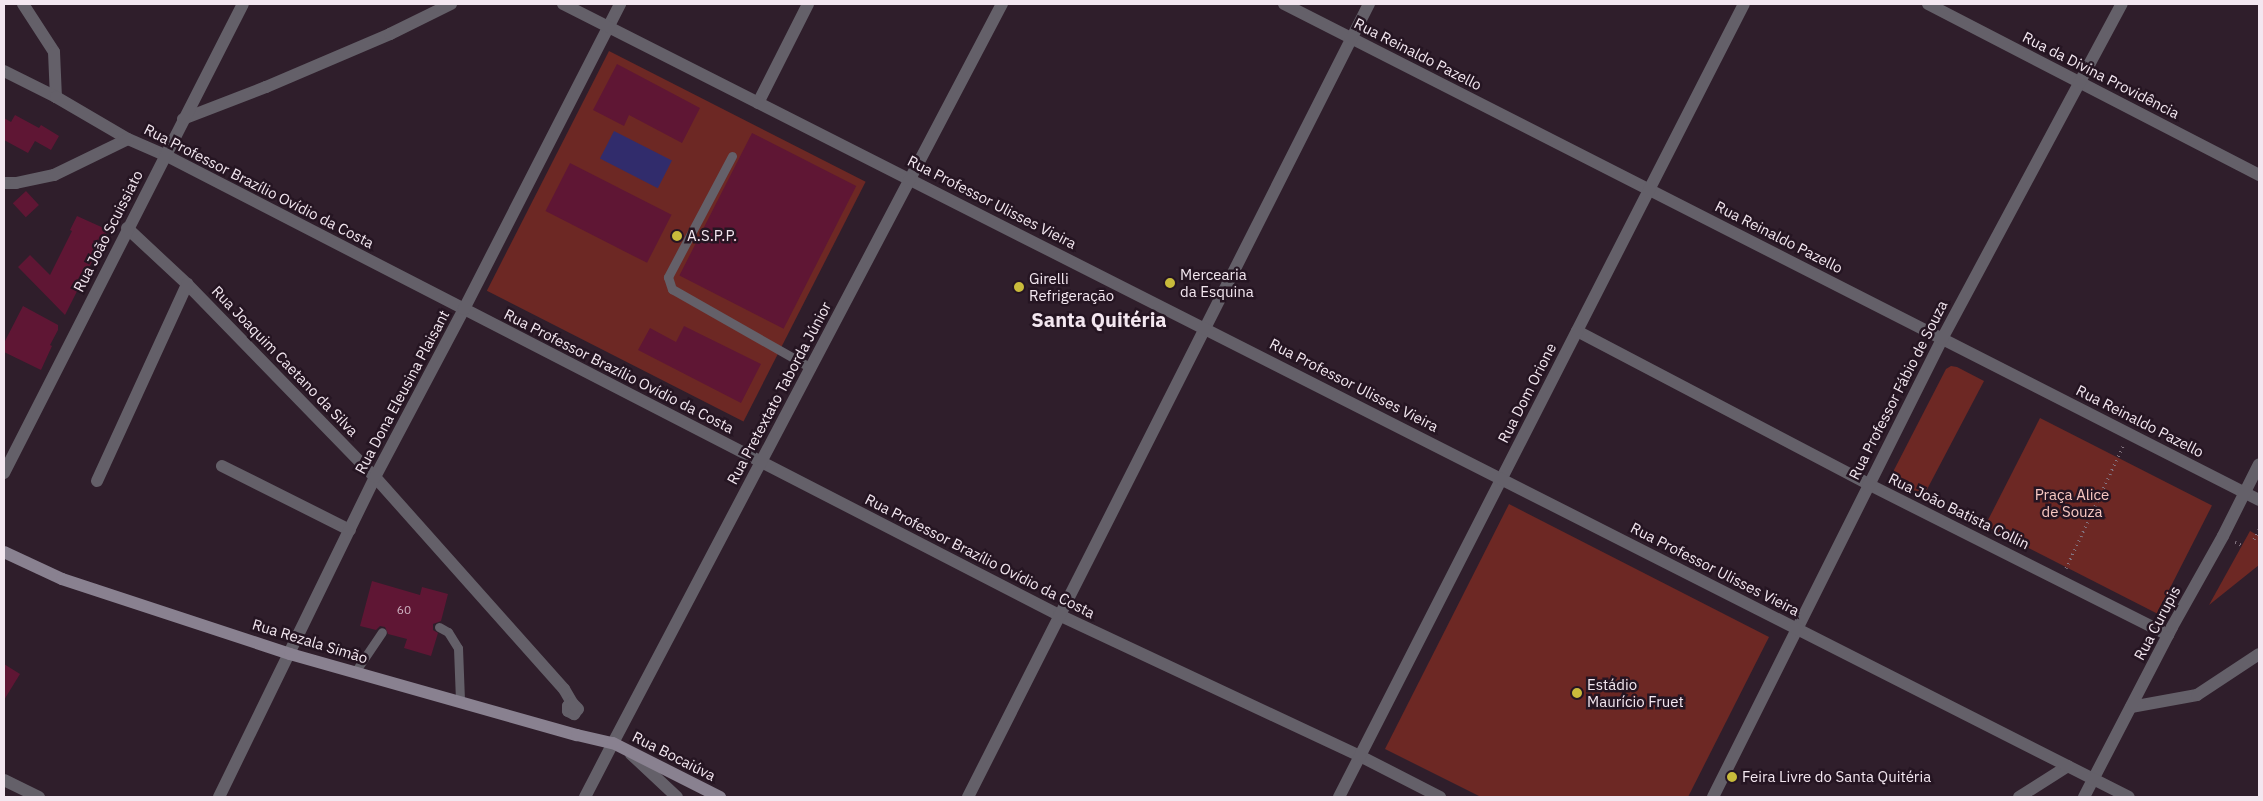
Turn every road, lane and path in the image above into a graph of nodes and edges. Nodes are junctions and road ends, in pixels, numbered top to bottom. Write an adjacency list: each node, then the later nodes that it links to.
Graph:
1 (22, 4): 17 (street)
2 (243, 4): 19 (street, Rua João Scuissiato)
3 (451, 4): 19 (street)
4 (563, 4): 13 (street, Rua Professor Ulisses Vieira)
5 (620, 4): 13 (street, Rua Dona Eleusina Plaisant)
6 (808, 4): 18 (street)
7 (1002, 4): 24 (street, Rua Pretextato Taborda Júnior)
8 (1284, 4): 14 (street, Rua Reinaldo Pazello)
9 (1369, 4): 14 (street)
10 (1744, 4): 26 (street, Rua Dom Orione)
11 (1928, 4): 16 (street, Rua da Divina Providência)
12 (2122, 4): 16 (street, Rua Professor Fábio de Souza)
13 (608, 26): 18 (street, Rua Professor Ulisses Vieira); 29 (street, Rua Dona Eleusina Plaisant)
14 (1352, 38): 26 (street, Rua Reinaldo Pazello); 30 (street)
15 (4, 71): 17 (street, Rua Professor Brazílio Ovídio da Costa)
16 (2079, 82): 23 (street, Rua da Divina Providência); 32 (street, Rua Professor Fábio de Souza)
17 (56, 97): 20 (street, Rua Professor Brazílio Ovídio da Costa)
18 (758, 103): 24 (street, Rua Professor Ulisses Vieira)
19 (183, 119): 21 (street, Rua João Scuissiato)
20 (128, 139): 21 (street, Rua Professor Brazílio Ovídio da Costa); 25 (street)
21 (165, 155): 27 (street, Rua João Scuissiato); 29 (street, Rua Professor Brazílio Ovídio da Costa)
22 (732, 156): 33 (lane)
23 (2259, 175)
24 (910, 179): 30 (street, Rua Professor Ulisses Vieira); 33 (street, Rua Pretextato Taborda Júnior)
25 (4, 183)
26 (1649, 190): 31 (street, Rua Dom Orione); 32 (street, Rua Reinaldo Pazello)
27 (128, 228): 28 (street, Rua Joaquim Caetano da Silva); 38 (street, Rua João Scuissiato)
28 (186, 284): 39 (street, Rua Joaquim Caetano da Silva); 41 (street)
29 (464, 309): 35 (street, Rua Professor Brazílio Ovídio da Costa); 39 (street, Rua Dona Eleusina Plaisant)
30 (1205, 328): 40 (street, Rua Professor Ulisses Vieira); 52 (street)
31 (1577, 331): 40 (street, Rua Dom Orione); 42 (street, Rua João Batista Collin)
32 (1942, 339): 34 (street, Rua Reinaldo Pazello); 42 (street, Rua Professor Fábio de Souza)
33 (811, 368): 35 (street, Rua Pretextato Taborda Júnior)
34 (2129, 434): 43 (street, Rua Reinaldo Pazello); 45 (path)
35 (762, 462): 52 (street, Rua Professor Brazílio Ovídio da Costa); 63 (street, Rua Pretextato Taborda Júnior)
36 (2259, 464): 43 (street, Rua Curupis)
37 (222, 466): 48 (street)
38 (4, 473)
39 (375, 477): 48 (street, Rua Dona Eleusina Plaisant); 61 (street, Rua Joaquim Caetano da Silva)
40 (1501, 478): 54 (street, Rua Professor Ulisses Vieira); 65 (street, Rua Dom Orione)
41 (97, 481)
42 (1868, 484): 51 (street, Rua João Batista Collin); 54 (street, Rua Professor Fábio de Souza)
43 (2244, 492): 44 (street, Rua Reinaldo Pazello); 56 (street, Rua Curupis)
44 (2259, 500)
45 (2095, 506)
46 (2089, 519): 51 (path)
47 (2259, 529): 49 (path)
48 (350, 530): 57 (street, Rua Dona Eleusina Plaisant)
49 (2254, 539)
50 (4, 552): 57 (main road, Rua Rezala Simão)
51 (2061, 580): 56 (street, Rua João Batista Collin)
52 (1059, 616): 65 (street, Rua Professor Brazílio Ovídio da Costa); 74 (street)
53 (439, 627): 60 (lane)
54 (1798, 629): 66 (street, Rua Professor Ulisses Vieira); 77 (street, Rua Professor Fábio de Souza)
55 (382, 632): 59 (lane)
56 (2168, 635): 62 (street, Rua Curupis)
57 (290, 654): 59 (main road, Rua Rezala Simão); 70 (street, Rua Dona Eleusina Plaisant)
58 (2259, 654): 62 (street)
59 (355, 672): 60 (main road, Rua Rezala Simão)
60 (460, 701): 63 (main road, Rua Rezala Simão)
61 (572, 702)
62 (2131, 707): 67 (street, Rua Curupis)
63 (613, 743): 64 (main road, Rua Bocaiúva); 71 (street, Rua Pretextato Taborda Júnior)
64 (627, 751): 72 (street); 73 (main road, Rua Bocaiúva)
65 (1360, 756): 75 (street, Rua Dom Orione); 76 (street, Rua Professor Brazílio Ovídio da Costa)
66 (2068, 766): 67 (street, Rua Professor Ulisses Vieira); 78 (street)
67 (2093, 779): 79 (street, Rua Curupis); 80 (street, Rua Professor Ulisses Vieira)
68 (4, 780): 69 (street)
69 (34, 795)
70 (218, 797)
71 (585, 797)
72 (677, 797)
73 (720, 797)
74 (968, 797)
75 (1339, 797)
76 (1440, 797)
77 (1713, 797)
78 (2019, 797)
79 (2084, 797)
80 (2129, 797)

